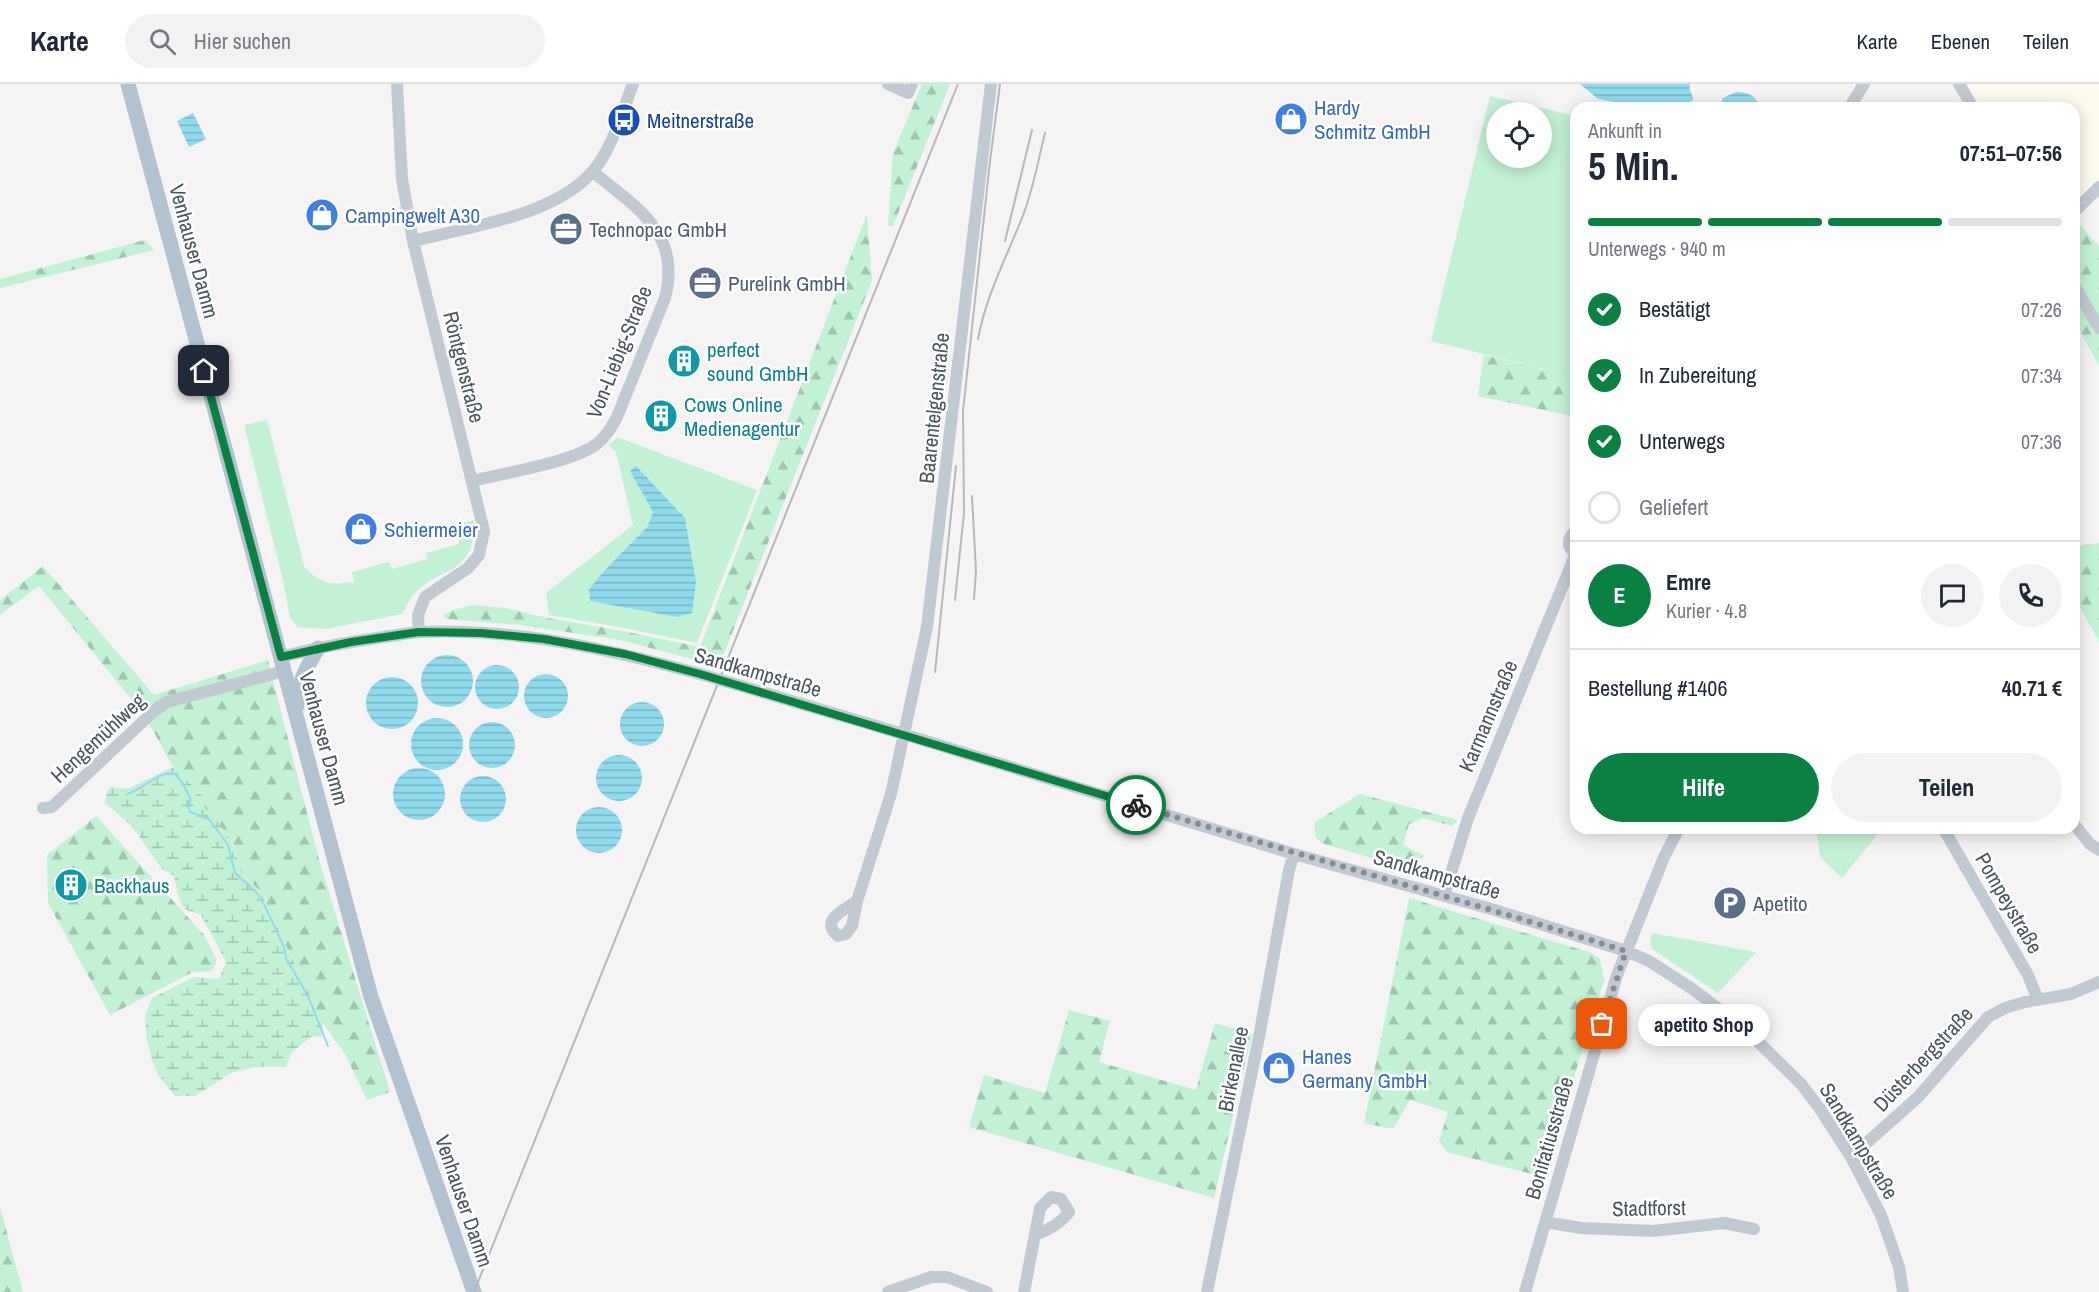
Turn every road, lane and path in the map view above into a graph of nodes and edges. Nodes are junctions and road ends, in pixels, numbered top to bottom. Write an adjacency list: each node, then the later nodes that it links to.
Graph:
1 (128, 84): 21 (main road, Venhauser Damm)
2 (397, 84): 14 (street, Röntgenstraße)
3 (633, 84): 11 (street)
4 (888, 84): 5 (street)
5 (912, 84)
6 (991, 84): 22 (street, Baarentelgenstraße)
7 (1864, 84): 9 (street)
8 (1959, 84): 10 (street)
9 (1853, 102)
10 (1970, 102)
11 (592, 172): 14 (street); 17 (street, Von-Liebig-Straße)
12 (2099, 186): 13 (street)
13 (2080, 206)
14 (413, 241): 17 (street, Röntgenstraße)
15 (2080, 295): 16 (street)
16 (2099, 328)
17 (472, 481): 19 (street, Röntgenstraße)
18 (1570, 568): 30 (street, Karmannstraße)
19 (419, 632): 20 (street, Sandkampstraße); 22 (street, Sandkampstraße, bridge)
20 (318, 648): 21 (street, Sandkampstraße); 23 (main road)
21 (282, 664): 23 (main road, Venhauser Damm); 24 (street, Hengemühlweg)
22 (903, 734): 29 (street, Sandkampstraße); 31 (street)
23 (302, 738): 39 (main road, Venhauser Damm)
24 (43, 808)
25 (2080, 832): 28 (street)
26 (1676, 834): 32 (street, Bonifatiusstraße)
27 (1946, 834): 34 (street, Pompeystraße)
28 (2099, 850)
29 (1294, 854): 30 (street, Sandkampstraße); 43 (street, Birkenallee)
30 (1444, 896): 32 (street, Sandkampstraße)
31 (857, 901)
32 (1626, 951): 35 (street, Sandkampstraße); 36 (street, Bonifatiusstraße)
33 (2099, 982): 34 (street, Düsterbergstraße)
34 (2038, 1000): 35 (street, Düsterbergstraße)
35 (1851, 1157): 45 (street, Sandkampstraße)
36 (1545, 1222): 37 (street, Stadtforst); 44 (street, Bonifatiusstraße)
37 (1754, 1230)
38 (1035, 1234): 42 (street)
39 (474, 1292)
40 (888, 1292): 41 (street)
41 (987, 1292)
42 (1024, 1292)
43 (1207, 1292)
44 (1525, 1292)
45 (1903, 1292)

